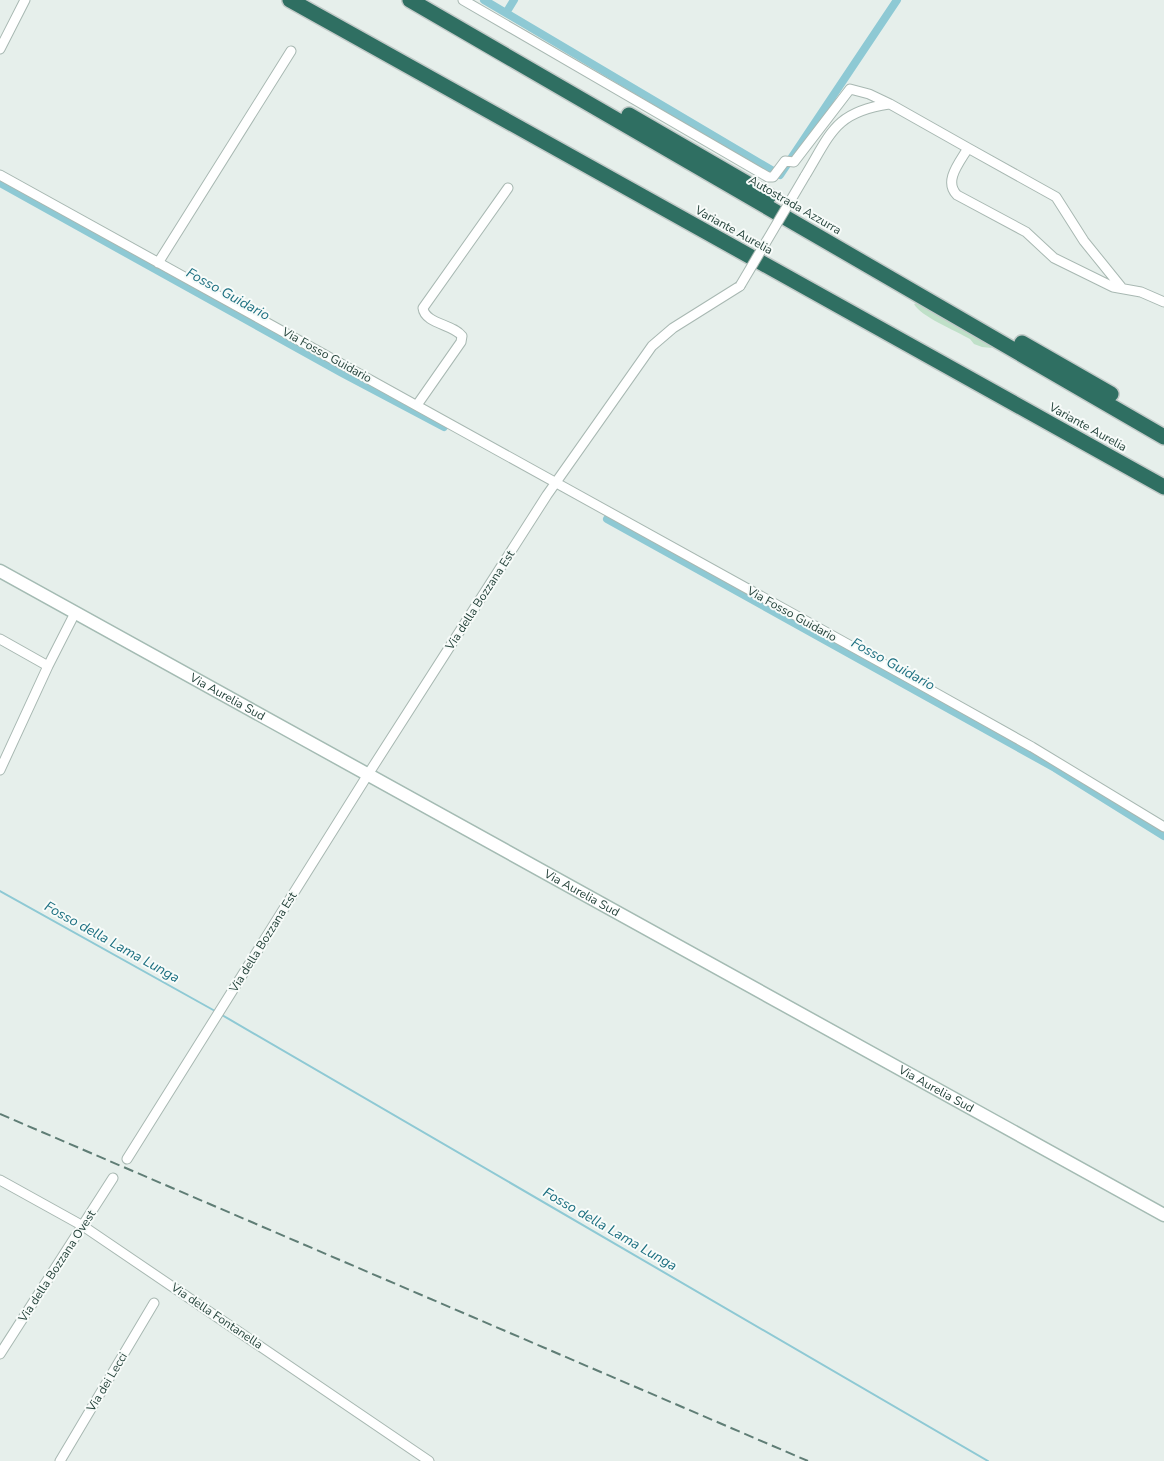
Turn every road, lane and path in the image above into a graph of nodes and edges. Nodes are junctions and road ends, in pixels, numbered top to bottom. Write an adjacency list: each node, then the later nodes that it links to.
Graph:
1 (25, 0): 7 (street)
2 (290, 0): 21 (highway, Variante Aurelia)
3 (308, 0): 19 (highway, Variante Aurelia)
4 (410, 0): 18 (highway, Autostrada Azzurra)
5 (431, 0): 17 (highway, Autostrada Azzurra)
6 (463, 0): 9 (street)
7 (0, 49)
8 (291, 50): 13 (street)
9 (890, 104): 10 (street); 20 (street, Via della Bozzana Est, bridge)
10 (968, 148): 14 (street); 14 (street)
11 (0, 175): 13 (street, Via Fosso Guidario)
12 (508, 188): 16 (street)
13 (158, 263): 16 (street, Via Fosso Guidario)
14 (1122, 288): 15 (street)
15 (1164, 302)
16 (417, 405): 20 (street, Via Fosso Guidario)
17 (1164, 425)
18 (1164, 437)
19 (1164, 478)
20 (556, 482): 27 (street, Via della Bozzana Est); 28 (street, Via Fosso Guidario)
21 (1164, 487)
22 (0, 571): 23 (main road, Via Aurelia Sud)
23 (75, 613): 25 (street); 27 (main road, Via Aurelia Sud)
24 (0, 639): 25 (street)
25 (48, 666): 26 (street)
26 (0, 770)
27 (367, 776): 29 (street, Via della Bozzana Est); 32 (main road, Via Aurelia Sud)
28 (1164, 827)
29 (127, 1158)
30 (113, 1178): 33 (street, Via della Bozzana Ovest)
31 (0, 1180): 33 (street, Via della Fontanella)
32 (1164, 1215)
33 (83, 1226): 35 (street, Via della Bozzana Ovest); 37 (street, Via della Fontanella)
34 (154, 1303): 36 (street, Via dei Lecci)
35 (0, 1354)
36 (60, 1461)
37 (429, 1461)

